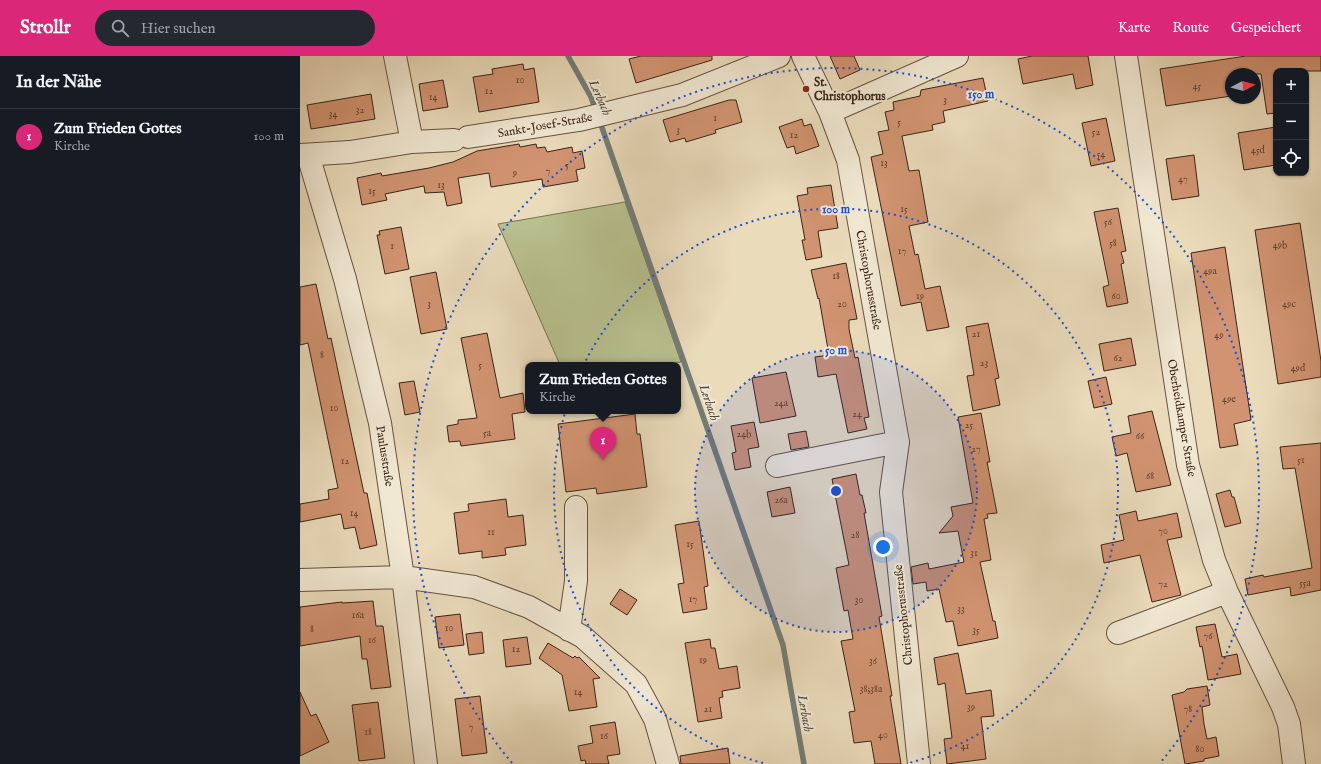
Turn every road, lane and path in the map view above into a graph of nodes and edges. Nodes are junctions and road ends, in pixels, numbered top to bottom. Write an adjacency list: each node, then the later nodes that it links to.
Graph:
1 (395, 56): 7 (street)
2 (779, 56): 7 (street, Sankt-Josef-Straße)
3 (803, 56): 6 (street, Christophorusstraße)
4 (957, 56): 6 (street)
5 (1126, 56): 14 (street, Oberheidkamper Straße)
6 (830, 112): 9 (street, Christophorusstraße)
7 (412, 142): 8 (street, Sankt-Josef-Straße)
8 (304, 155): 12 (street, Paulusstraße)
9 (898, 442): 10 (street); 19 (street, Christophorusstraße)
10 (777, 466)
11 (576, 507): 15 (street)
12 (403, 577): 13 (street); 15 (street); 17 (street, Paulusstraße)
13 (300, 580)
14 (1227, 592): 16 (street); 20 (street, Oberheidkamper Straße)
15 (569, 630): 18 (street)
16 (1118, 633)
17 (426, 764)
18 (668, 764)
19 (919, 764)
20 (1294, 764)

